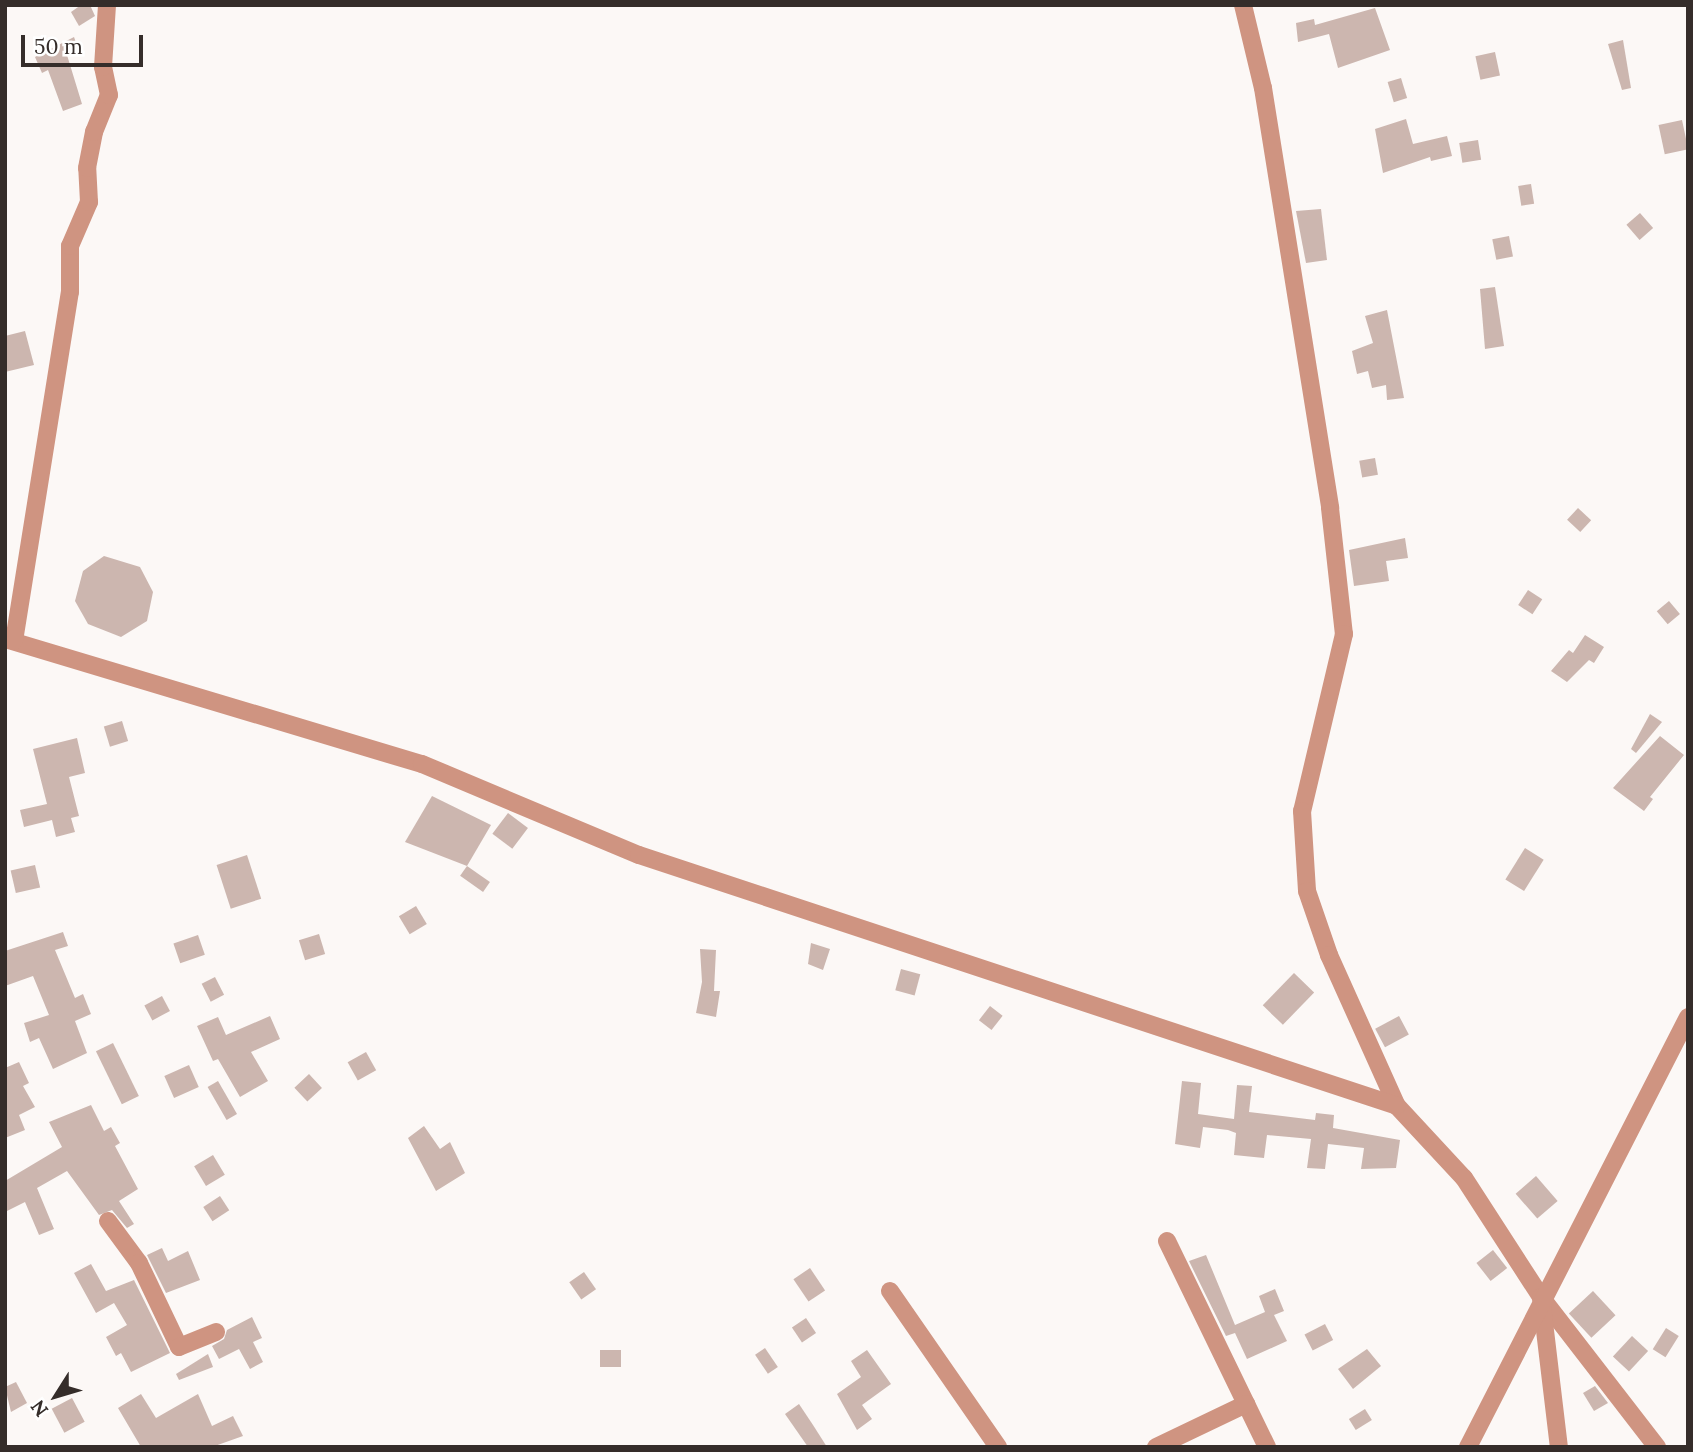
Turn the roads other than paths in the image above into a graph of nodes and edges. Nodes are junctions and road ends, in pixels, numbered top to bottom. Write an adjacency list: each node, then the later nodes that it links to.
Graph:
1 (107, 5): 3 (street)
2 (1243, 5): 5 (street)
3 (10, 640): 5 (street)
4 (1688, 1017): 9 (street)
5 (1397, 1106): 9 (street)
6 (108, 1221): 10 (street)
7 (1167, 1241): 11 (street)
8 (890, 1291): 12 (street)
9 (1541, 1297): 15 (street); 16 (street); 17 (street)
10 (216, 1332)
11 (1245, 1404): 13 (street); 14 (street)
12 (998, 1447)
13 (1156, 1447)
14 (1267, 1447)
15 (1468, 1447)
16 (1559, 1447)
17 (1657, 1447)

